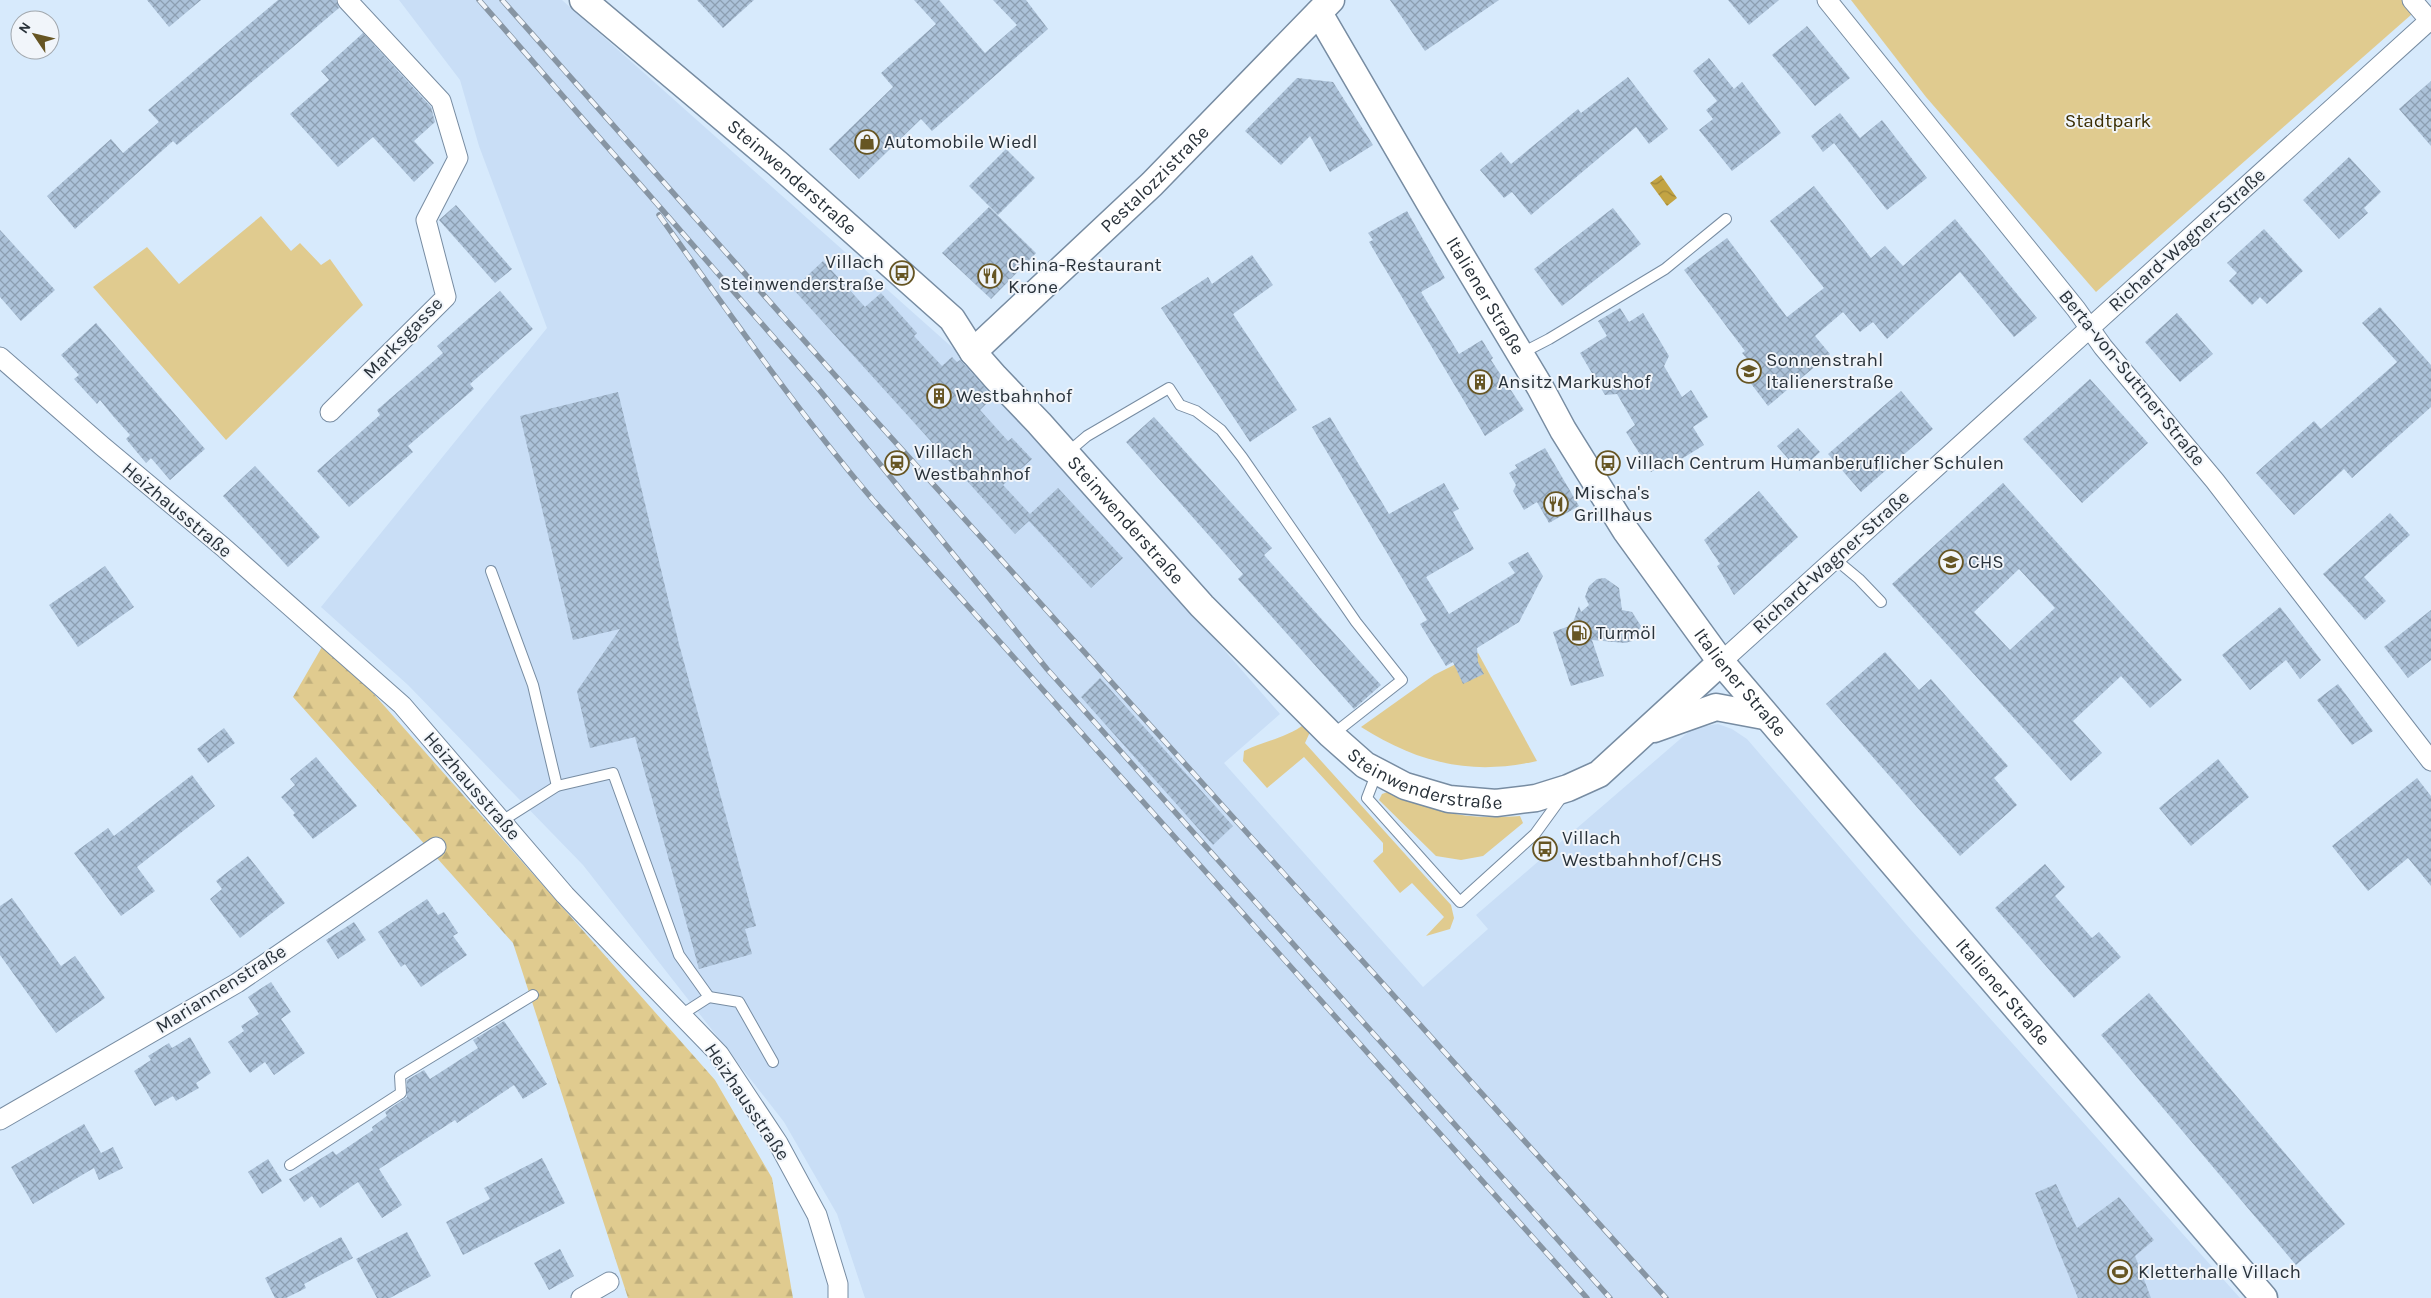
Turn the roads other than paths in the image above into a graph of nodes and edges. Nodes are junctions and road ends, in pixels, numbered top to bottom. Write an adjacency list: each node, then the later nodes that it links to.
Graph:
1 (347, 0): 12 (street, Marksgasse)
2 (583, 0): 9 (street, Steinwenderstraße)
3 (1828, 0): 8 (street, Berta-von-Suttner-Straße)
4 (2412, 0): 6 (street)
5 (1320, 4): 9 (street, Pestalozzistraße); 10 (street, Italiener Straße)
6 (2431, 20): 8 (street, Richard-Wagner-Straße)
7 (1726, 219): 10 (lane)
8 (2090, 328): 14 (street, Richard-Wagner-Straße); 21 (street, Berta-von-Suttner-Straße)
9 (973, 352): 13 (street, Steinwenderstraße)
10 (1519, 354): 17 (street, Italiener Straße)
11 (0, 357): 25 (street, Heizhausstraße)
12 (330, 412)
13 (1066, 454): 20 (street, Steinwenderstraße); 20 (lane)
14 (1835, 559): 16 (lane); 17 (street, Richard-Wagner-Straße)
15 (490, 571): 23 (lane)
16 (1881, 602)
17 (1721, 662): 18 (street, Italiener Straße); 19 (street, Steinwenderstraße)
18 (1764, 716): 19 (street); 36 (street, Italiener Straße)
19 (1644, 732): 24 (street, Steinwenderstraße)
20 (1331, 735): 22 (street, Steinwenderstraße)
21 (2431, 761)
22 (1378, 771): 24 (street, Steinwenderstraße); 24 (lane)
23 (557, 786): 25 (lane); 28 (lane)
24 (1568, 788)
25 (502, 822): 29 (street, Heizhausstraße)
26 (436, 847): 31 (street, Mariannenstraße)
27 (533, 994): 32 (lane)
28 (709, 998): 29 (lane); 30 (lane)
29 (681, 1015): 35 (street, Heizhausstraße)
30 (773, 1062)
31 (0, 1120)
32 (290, 1165)
33 (609, 1282): 34 (street)
34 (581, 1298)
35 (838, 1298)
36 (2264, 1298)

